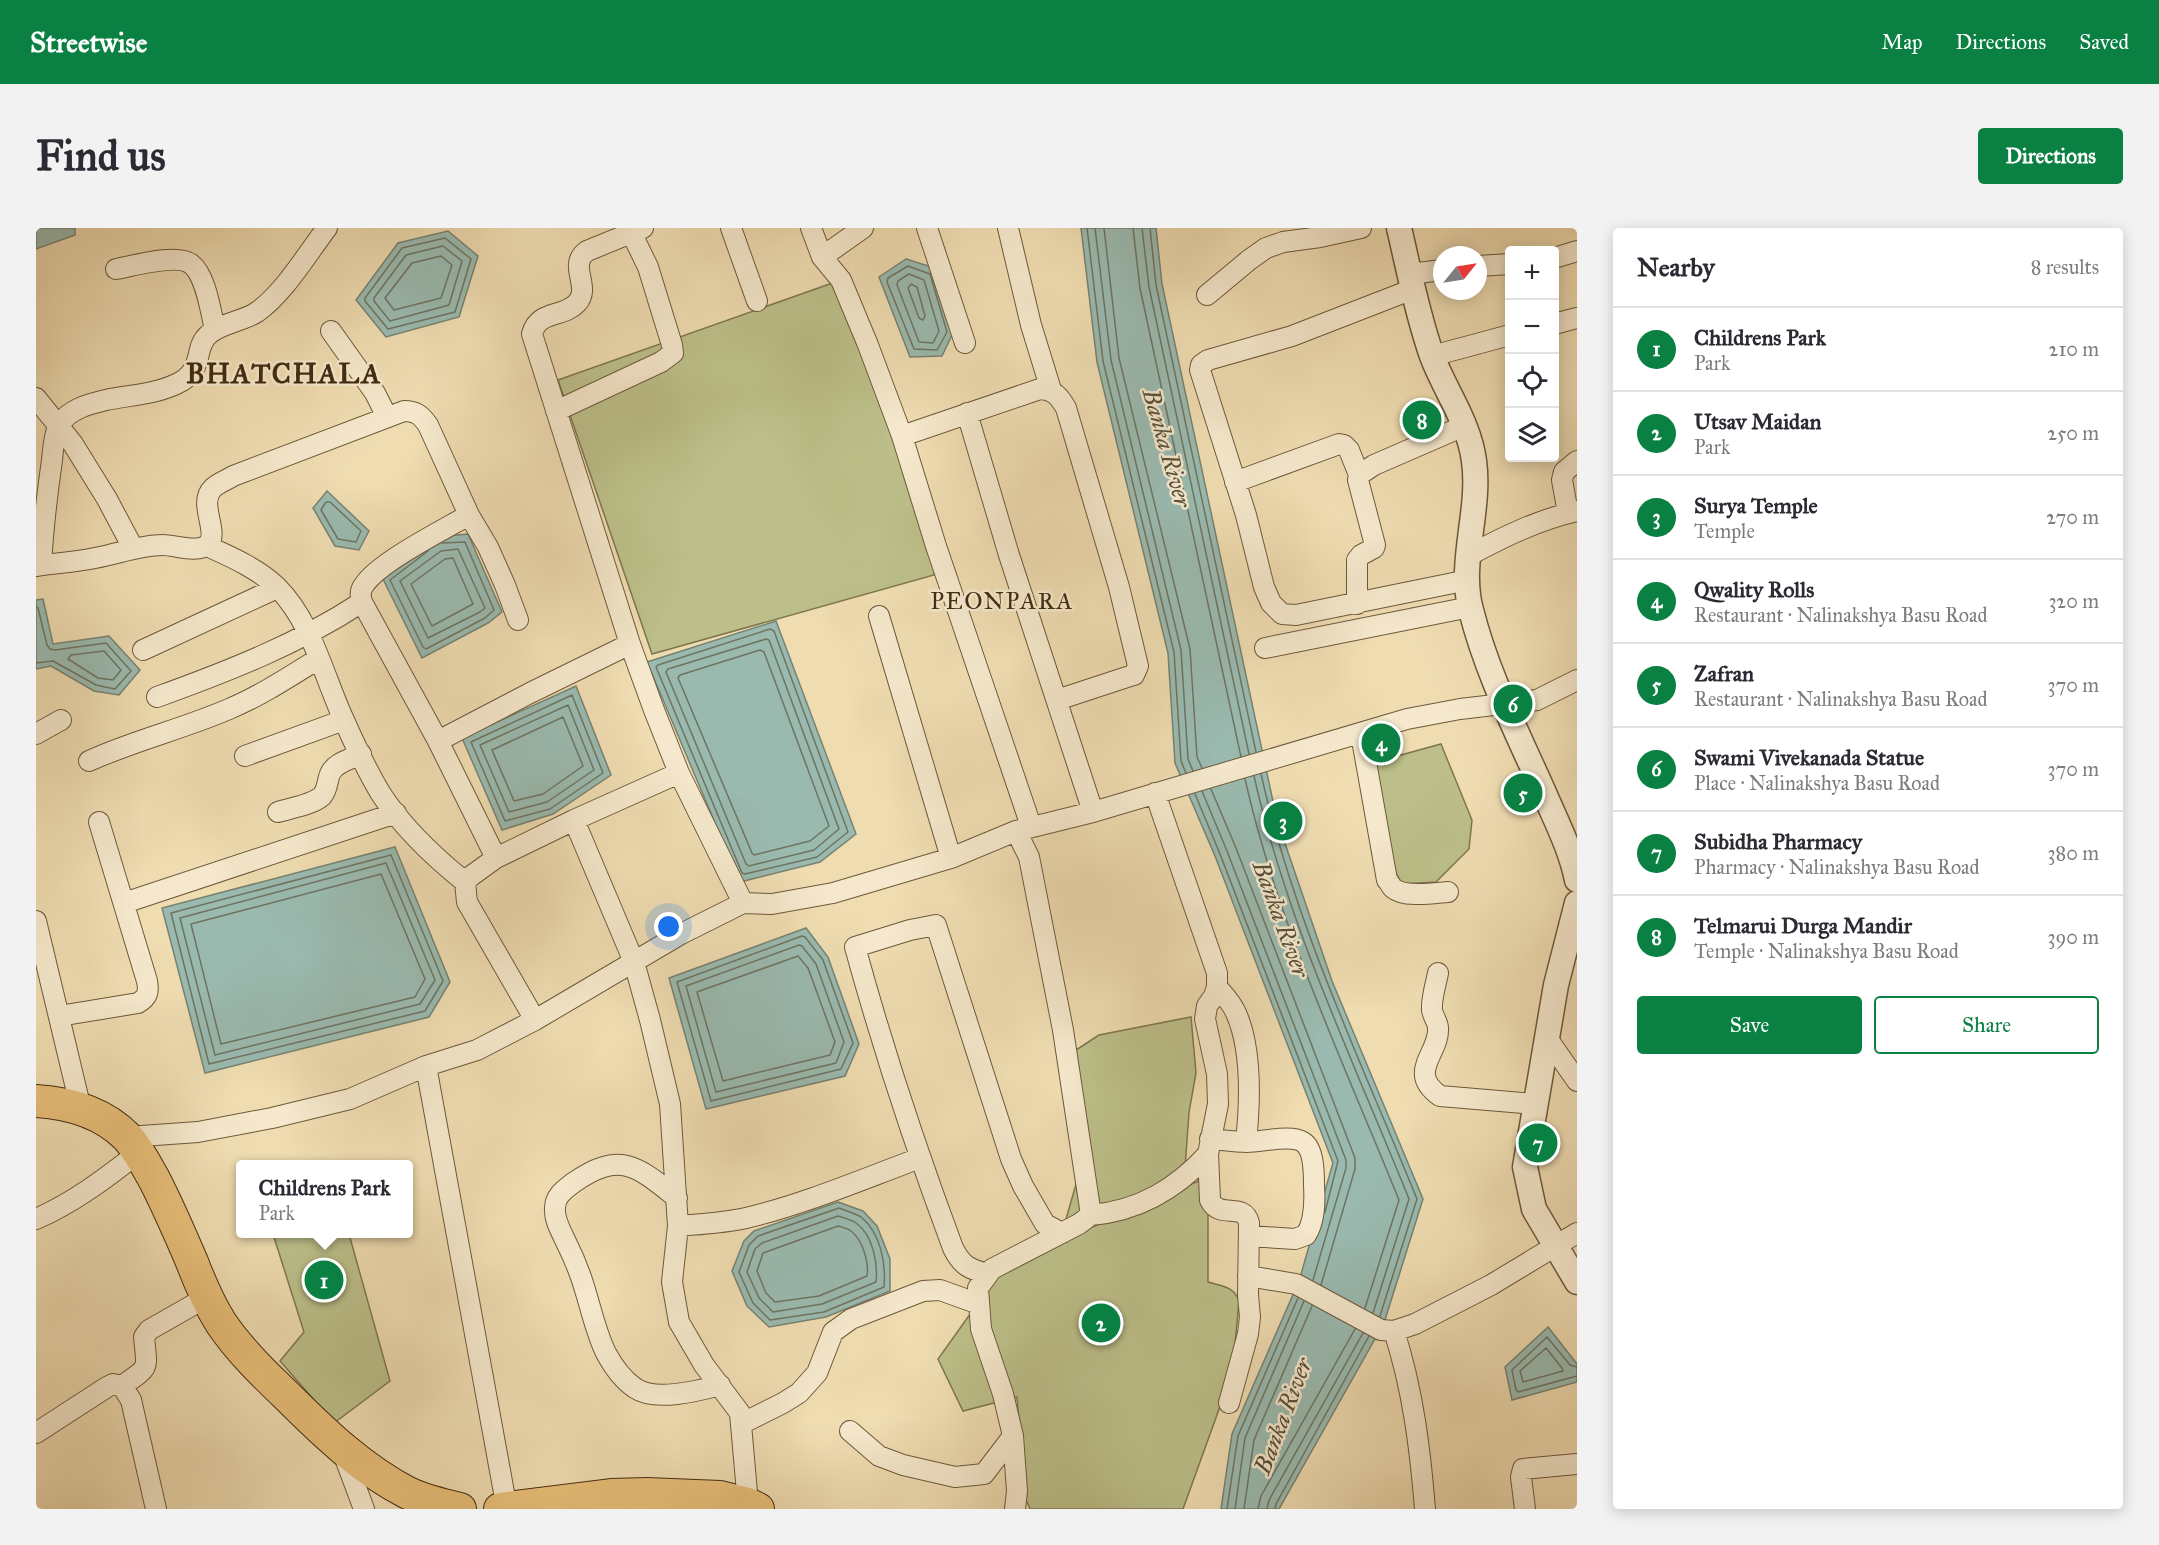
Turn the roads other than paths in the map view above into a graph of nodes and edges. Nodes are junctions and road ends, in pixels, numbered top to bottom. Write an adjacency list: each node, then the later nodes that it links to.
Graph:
1 (327, 228): 23 (street)
2 (731, 228): 20 (street)
3 (811, 228): 13 (street)
4 (863, 228): 13 (street)
5 (927, 228): 26 (street)
6 (1008, 228): 28 (street)
7 (1361, 228): 10 (street)
8 (1399, 228): 18 (street)
9 (635, 229): 30 (street); 30 (street)
10 (1319, 233): 19 (street)
11 (1577, 251): 12 (street)
12 (1559, 256)
13 (822, 257): 35 (street)
14 (1505, 264): 15 (street)
15 (1487, 265)
16 (116, 269): 23 (street)
17 (1433, 274): 18 (street)
18 (1412, 282): 27 (street); 38 (street)
19 (1207, 295)
20 (757, 301)
21 (1577, 318): 22 (street)
22 (1559, 323)
23 (215, 330): 33 (street)
24 (331, 331): 32 (street)
25 (1505, 336): 27 (street)
26 (965, 343)
27 (1432, 356): 34 (street)
28 (1051, 390): 31 (street); 59 (street)
29 (36, 398): 33 (street)
30 (555, 411): 53 (street)
31 (967, 413): 35 (street); 59 (street)
32 (387, 417): 40 (street); 41 (street)
33 (58, 426): 42 (street); 44 (street)
34 (1464, 426): 37 (street); 43 (street)
35 (902, 436): 76 (street)
36 (1577, 461): 39 (street)
37 (1359, 475): 38 (street); 48 (street)
38 (1235, 482): 48 (street)
39 (1573, 512): 43 (street)
40 (469, 515): 47 (street); 51 (street)
41 (207, 546): 42 (street); 46 (street)
42 (133, 548): 44 (street)
43 (1468, 556): 45 (street)
44 (39, 566)
45 (1468, 580): 48 (street); 49 (street)
46 (277, 588): 52 (street); 55 (street)
47 (362, 602): 52 (street); 65 (street)
48 (1357, 604)
49 (1470, 607): 54 (street); 60 (street)
50 (879, 616): 78 (street)
51 (518, 620)
52 (309, 634): 56 (street); 58 (street)
53 (630, 644): 65 (street); 69 (street)
54 (1265, 648)
55 (143, 650)
56 (318, 659): 62 (street); 68 (street)
57 (1577, 680): 60 (street)
58 (157, 697)
59 (1057, 700): 72 (street)
60 (1505, 705): 64 (street); 79 (street)
61 (61, 720): 63 (street)
62 (344, 720): 66 (street); 67 (street)
63 (36, 734)
64 (1361, 734): 70 (street); 81 (street)
65 (438, 741): 77 (street)
66 (361, 754): 71 (street); 73 (street)
67 (244, 756)
68 (89, 761)
69 (679, 772): 74 (street); 83 (street)
70 (1155, 793): 72 (street); 88 (street)
71 (278, 812)
72 (1093, 812): 76 (street)
73 (396, 813): 80 (street); 82 (street)
74 (574, 820): 77 (street); 86 (street)
75 (99, 822): 82 (street)
76 (1024, 829): 78 (street); 102 (street)
77 (496, 858): 80 (street)
78 (951, 858): 83 (street)
79 (1577, 880)
80 (465, 882): 90 (street)
81 (1448, 892)
82 (124, 903): 89 (street)
83 (743, 903): 86 (street)
84 (1577, 903): 91 (street)
85 (37, 931): 89 (street)
86 (634, 962): 90 (street); 101 (street)
87 (1438, 973): 95 (street)
88 (1217, 987): 97 (street); 99 (street)
89 (59, 1016): 96 (street)
90 (535, 1020): 92 (street)
91 (1547, 1038): 93 (street); 95 (street)
92 (426, 1066): 98 (street); 130 (street)
93 (1577, 1081)
94 (36, 1101): 96 (highway)
95 (1536, 1104): 108 (street)
96 (81, 1109): 98 (highway)
97 (1246, 1142): 99 (street); 107 (street)
98 (133, 1145): 103 (street); 112 (highway)
99 (1209, 1147): 102 (street); 107 (street)
100 (920, 1158): 104 (street); 105 (street); 109 (street)
101 (677, 1198): 104 (street); 115 (street)
102 (1091, 1215): 105 (street)
103 (36, 1219)
104 (678, 1226): 115 (street)
105 (1062, 1233): 109 (street)
106 (1577, 1233): 108 (street)
107 (1249, 1236): 110 (street)
108 (1555, 1246): 111 (street); 114 (street)
109 (988, 1274): 113 (street)
110 (1248, 1276): 114 (street); 117 (street)
111 (1577, 1282)
112 (207, 1297): 116 (street); 122 (highway)
113 (979, 1304): 118 (street); 121 (street)
114 (1388, 1331): 132 (street)
115 (720, 1385): 118 (street)
116 (122, 1386): 120 (street); 126 (street)
117 (1228, 1403)
118 (741, 1424): 125 (street)
119 (850, 1431): 121 (street)
120 (36, 1433)
121 (1013, 1436): 131 (street)
122 (340, 1446): 127 (street); 128 (highway)
123 (1577, 1464): 133 (street)
124 (551, 1506): 125 (highway); 130 (highway)
125 (753, 1507)
126 (156, 1509)
127 (364, 1509)
128 (460, 1509)
129 (500, 1509): 130 (highway)
130 (507, 1509)
131 (1016, 1509)
132 (1425, 1509)
133 (1525, 1509)

